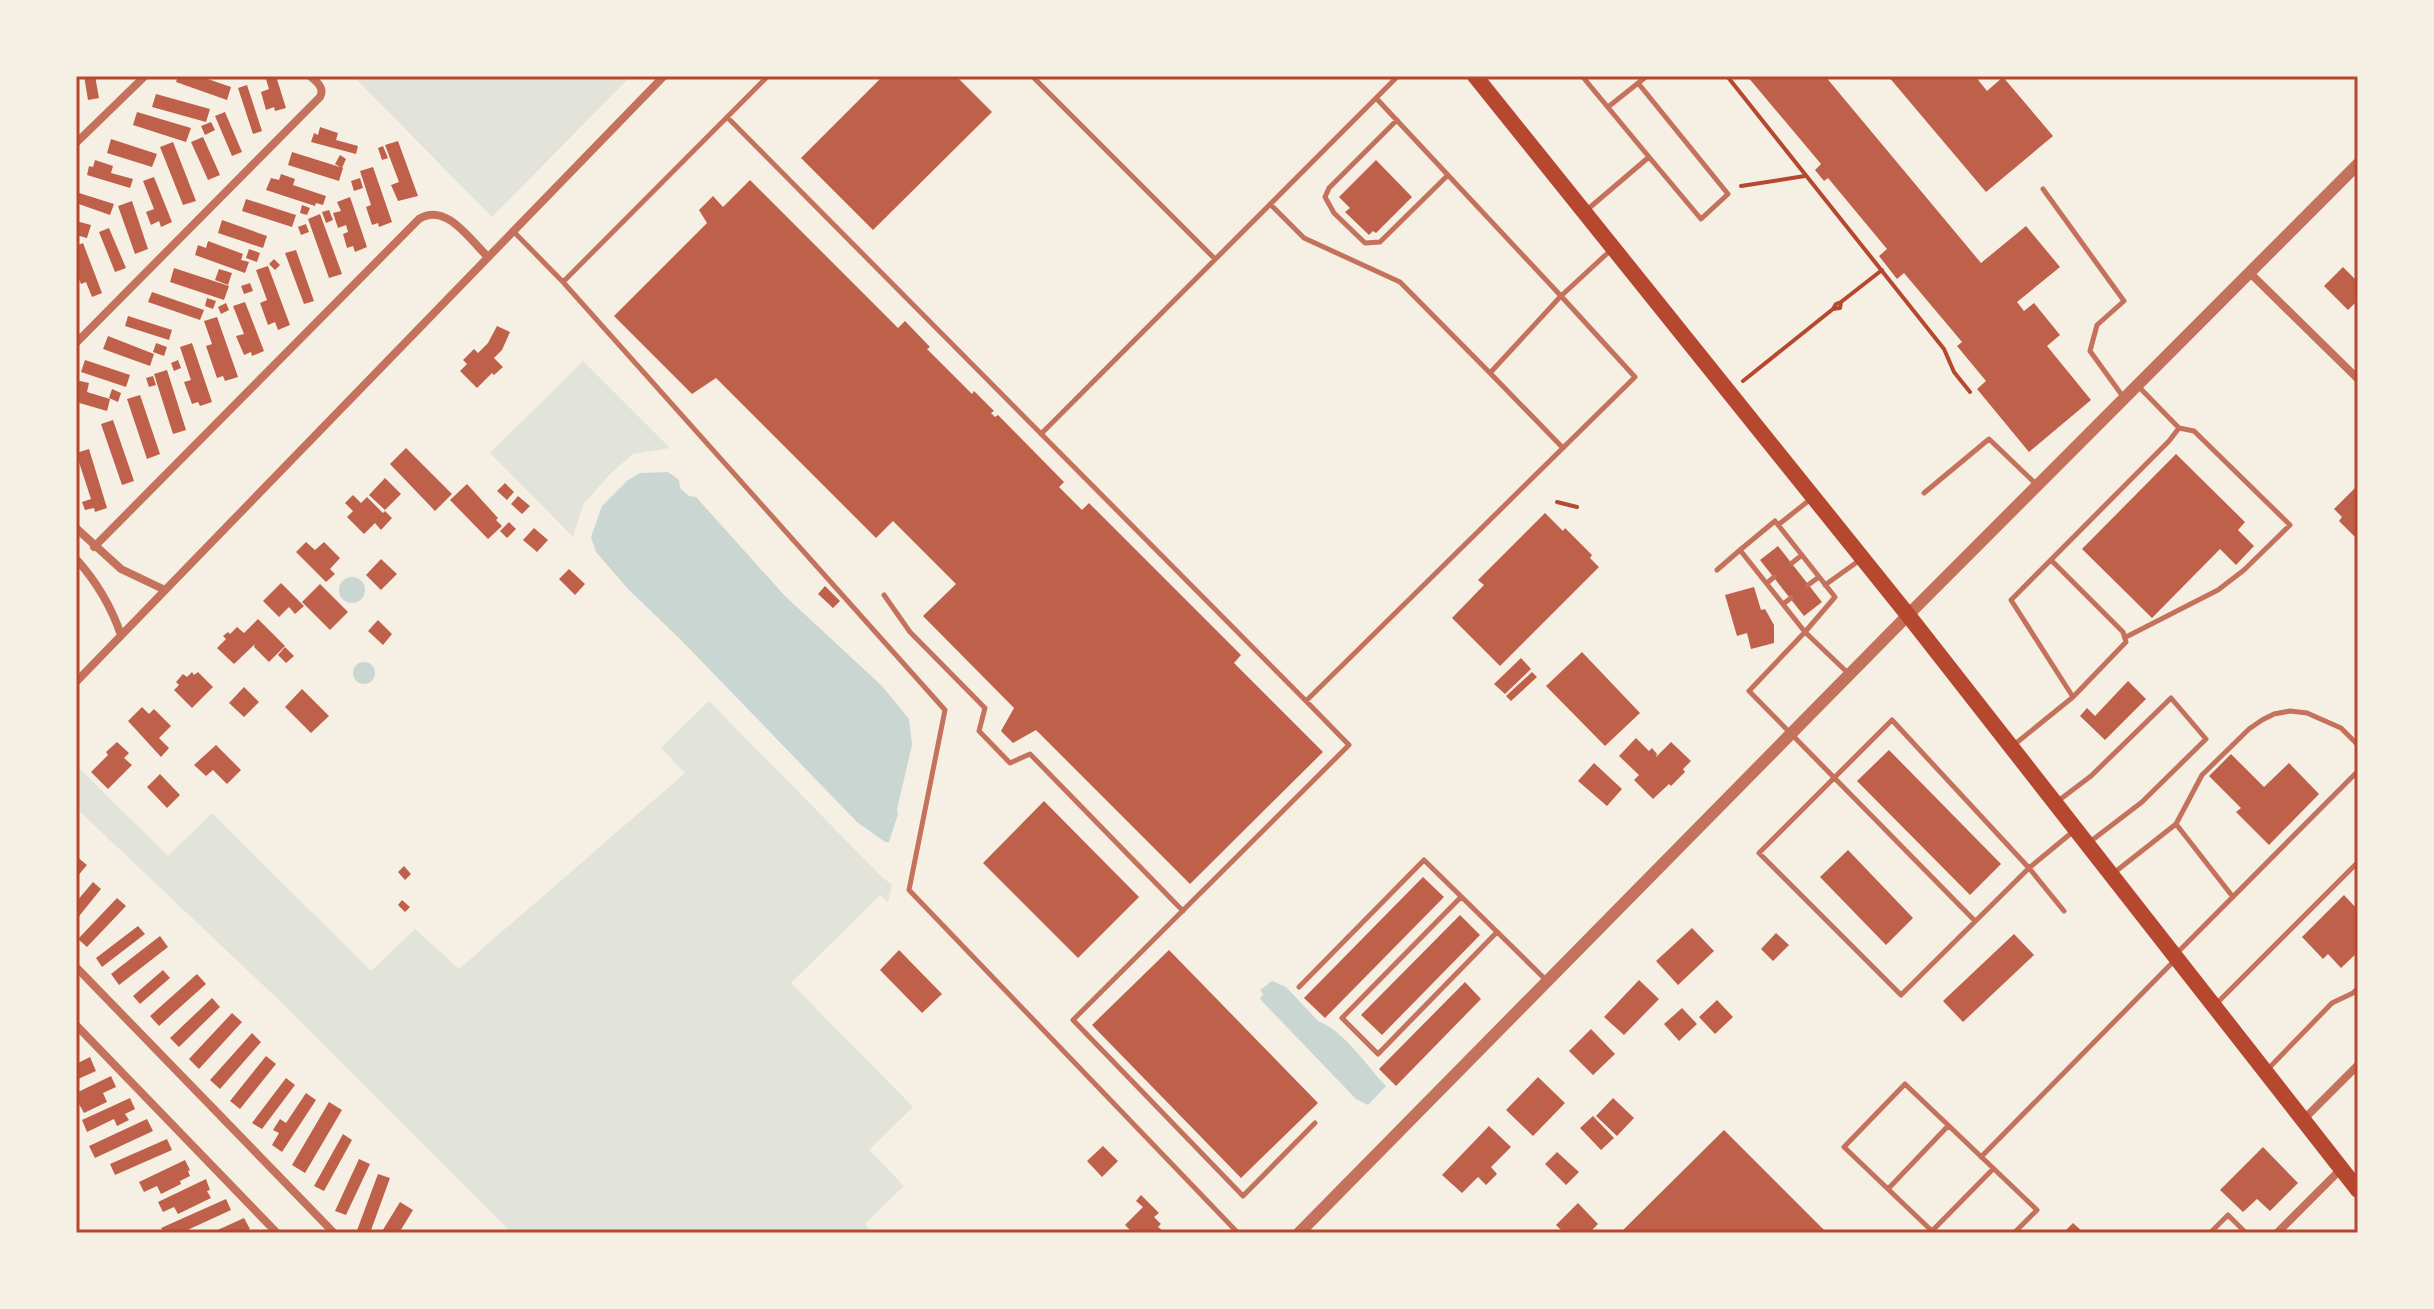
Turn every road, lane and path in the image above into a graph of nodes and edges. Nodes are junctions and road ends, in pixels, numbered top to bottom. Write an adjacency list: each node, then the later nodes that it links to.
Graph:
1 (145, 76): 16 (street)
2 (310, 76): 33 (street)
3 (664, 76): 25 (street)
4 (768, 76): 14 (lane)
5 (1032, 76): 28 (lane)
6 (1475, 76): 24 (main road)
7 (1582, 76): 13 (lane)
8 (1647, 76): 11 (lane)
9 (1727, 76): 20 (path)
10 (1394, 78): 12 (lane)
11 (1638, 83): 13 (lane); 17 (lane)
12 (1376, 98): 15 (lane); 23 (lane)
13 (1608, 107): 17 (lane)
14 (727, 117): 31 (lane); 41 (lane)
15 (1397, 120): 19 (lane); 19 (lane)
16 (76, 143)
17 (1649, 157): 24 (lane)
18 (2358, 164): 30 (street)
19 (1448, 175): 32 (lane)
20 (1806, 175): 21 (path); 29 (path)
21 (1741, 186)
22 (2043, 189): 39 (lane)
23 (1270, 204): 28 (lane); 34 (lane)
24 (1584, 212): 26 (main road)
25 (513, 231): 27 (street); 31 (lane)
26 (1613, 248): 32 (lane); 37 (main road)
27 (488, 257): 50 (street); 63 (street)
28 (1215, 259): 41 (lane)
29 (1882, 270): 37 (path); 38 (path)
30 (2250, 273): 35 (street); 36 (street)
31 (563, 282): 114 (lane)
32 (1561, 296): 34 (lane); 42 (lane)
33 (76, 343)
34 (1490, 373): 42 (lane)
35 (2358, 379)
36 (2137, 386): 39 (street); 40 (lane)
37 (1729, 392): 45 (main road)
38 (1970, 392)
39 (2124, 399): 43 (street)
40 (2179, 428): 55 (lane); 70 (lane)
41 (1041, 434): 74 (lane)
42 (1563, 448): 74 (lane)
43 (2038, 485): 44 (lane); 67 (street)
44 (1924, 493)
45 (1813, 497): 48 (lane); 53 (main road)
46 (1557, 502): 47 (path)
47 (1577, 507)
48 (1778, 525): 51 (lane); 52 (lane)
49 (76, 528): 50 (street)
50 (94, 547): 63 (street)
51 (1740, 550): 57 (lane); 60 (lane)
52 (1802, 555): 56 (lane); 59 (lane)
53 (1862, 558): 62 (lane); 67 (main road)
54 (76, 559): 69 (street)
55 (2051, 560): 70 (lane); 73 (lane)
56 (1792, 563)
57 (1717, 570)
58 (1774, 577): 60 (lane)
59 (1819, 577): 61 (lane); 62 (lane)
60 (1767, 583): 66 (lane)
61 (1808, 585)
62 (1825, 585): 68 (lane)
63 (165, 590): 69 (street)
64 (884, 595): 89 (lane)
65 (1791, 598): 66 (lane)
66 (1783, 604): 68 (lane)
67 (1908, 615): 71 (street); 77 (main road)
68 (1805, 632): 71 (lane); 75 (lane)
69 (121, 635): 72 (street)
70 (2126, 637): 73 (lane)
71 (1850, 675): 75 (street)
72 (76, 682)
73 (2073, 697): 77 (lane)
74 (1306, 701): 89 (lane)
75 (1791, 736): 79 (lane); 95 (street)
76 (2358, 745): 81 (lane)
77 (2011, 747): 80 (main road)
78 (2358, 771): 88 (lane)
79 (1833, 778): 85 (lane); 91 (lane); 91 (lane)
80 (2055, 803): 82 (main road); 83 (lane)
81 (2176, 824): 86 (lane); 88 (lane)
82 (2076, 830): 83 (main road); 85 (lane)
83 (2087, 844): 86 (main road)
84 (2358, 862): 98 (lane)
85 (2029, 868): 90 (lane); 91 (lane)
86 (2111, 875): 93 (main road)
87 (1461, 897): 92 (lane); 92 (lane); 96 (lane)
88 (2233, 897): 93 (lane)
89 (1183, 911): 103 (lane)
90 (2064, 911)
91 (1975, 921)
92 (1497, 932): 95 (lane)
93 (2176, 957): 98 (main road); 105 (lane)
94 (76, 967): 113 (street)
95 (1548, 982): 115 (street)
96 (1299, 987)
97 (2358, 988): 101 (lane)
98 (2214, 1006): 101 (main road)
99 (76, 1025): 112 (street)
100 (2358, 1065): 102 (street)
101 (2265, 1072): 102 (main road)
102 (2303, 1120): 107 (main road)
103 (1315, 1123)
104 (1948, 1126): 105 (lane); 108 (lane); 108 (lane)
105 (1981, 1157): 106 (lane)
106 (1993, 1169): 110 (lane); 116 (lane)
107 (2342, 1169): 109 (main road); 111 (street)
108 (1888, 1189): 110 (lane)
109 (2358, 1190)
110 (1933, 1232)
111 (2279, 1232)
112 (277, 1233)
113 (334, 1233)
114 (1238, 1233)
115 (1299, 1233)
116 (2014, 1233)
117 (2210, 1233): 118 (lane)
118 (2246, 1233)

